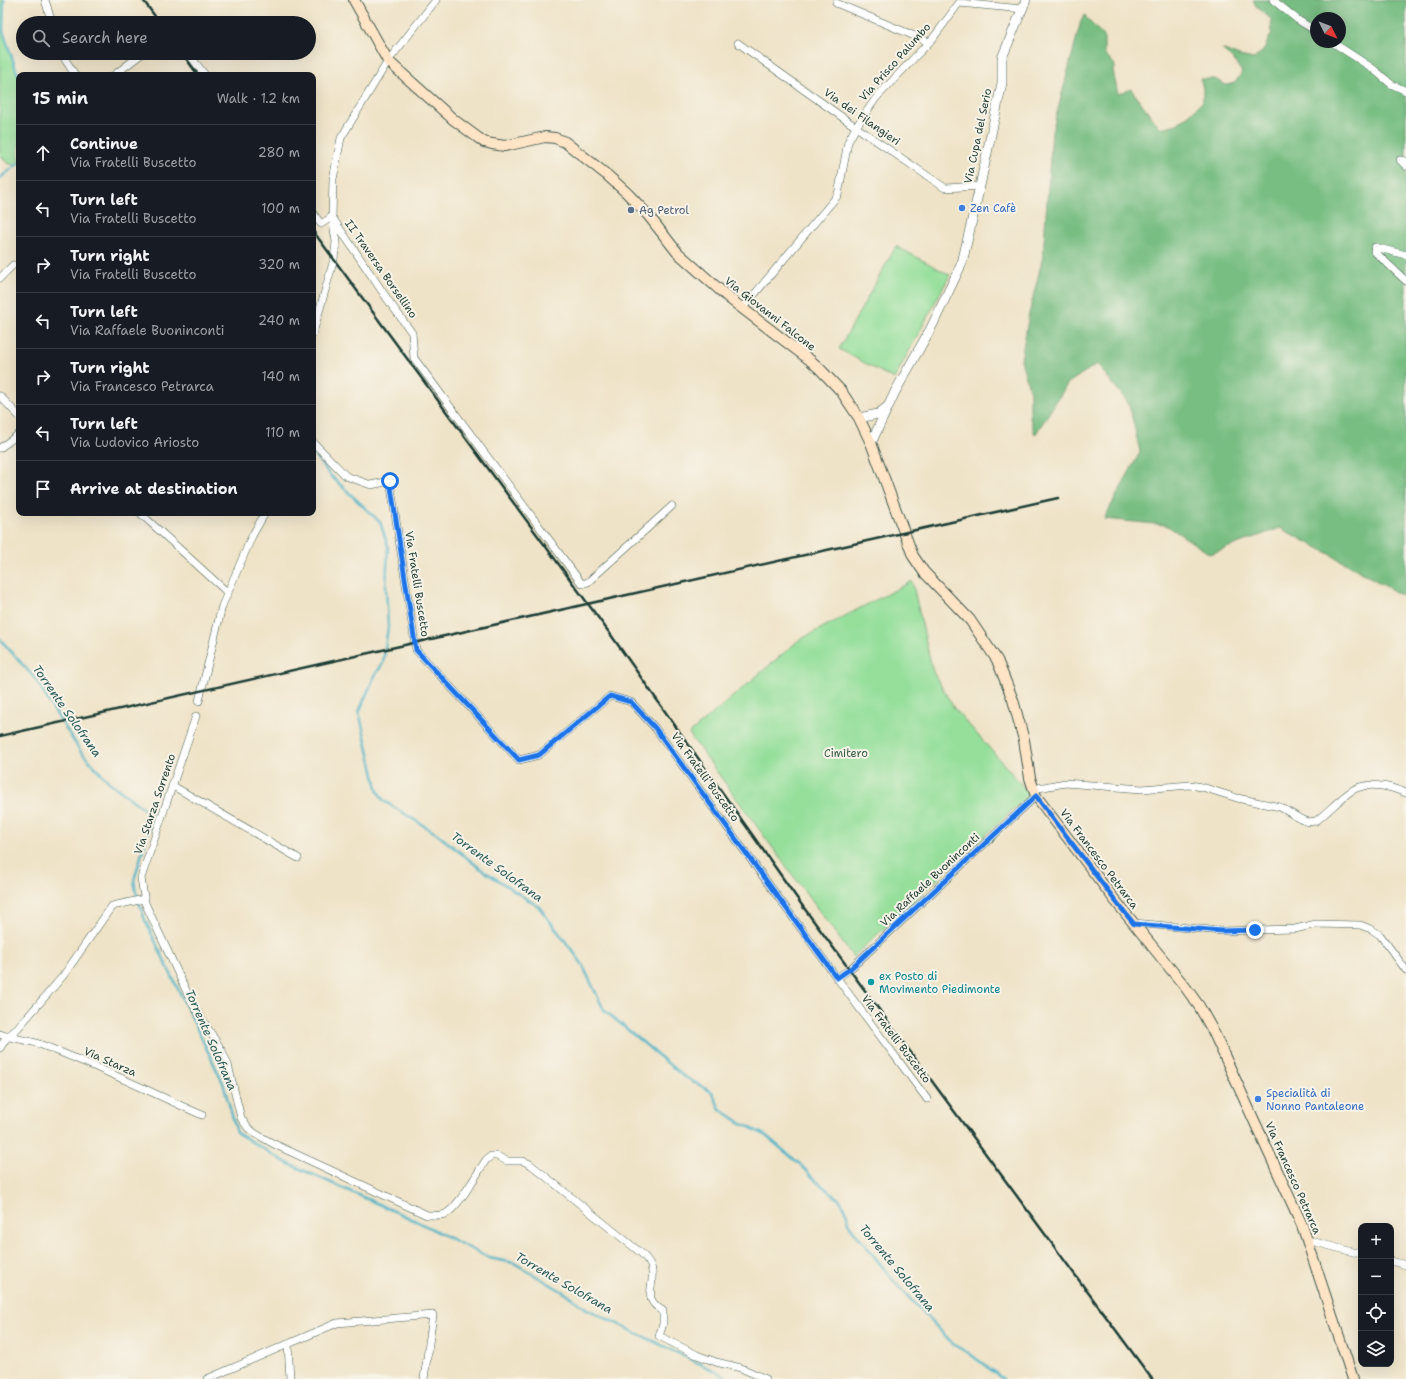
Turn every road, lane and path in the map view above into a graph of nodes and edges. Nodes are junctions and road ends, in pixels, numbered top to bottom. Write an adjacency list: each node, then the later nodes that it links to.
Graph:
1 (45, 0): 8 (street)
2 (354, 0): 16 (main road, Via Giovanni Falcone)
3 (436, 0): 16 (street)
4 (1026, 0): 7 (street, Via Cupa del Serio)
5 (1273, 0): 9 (street)
6 (836, 3): 11 (street)
7 (1023, 9): 11 (street, Via Prisco Palumbo); 24 (street, Via Cupa del Serio)
8 (50, 16)
9 (1310, 27)
10 (738, 42): 21 (street, Via dei Filangieri)
11 (929, 42): 21 (street, Via Prisco Palumbo)
12 (1341, 48): 20 (street)
13 (66, 60): 17 (street)
14 (134, 60): 18 (street)
15 (193, 60): 19 (street)
16 (388, 61): 25 (street); 31 (main road, Via Giovanni Falcone)
17 (73, 72)
18 (118, 72)
19 (203, 72)
20 (1406, 91)
21 (856, 127): 24 (street, Via dei Filangieri); 31 (street, Via Prisco Palumbo)
22 (1406, 161): 23 (street)
23 (1406, 166)
24 (980, 186): 34 (street, Via Cupa del Serio)
25 (332, 217): 26 (street); 32 (street); 41 (street, II Traversa Borsellino)
26 (316, 218)
27 (1406, 255): 30 (street)
28 (13, 265): 29 (street)
29 (0, 278)
30 (1406, 281)
31 (742, 309): 36 (main road, Via Giovanni Falcone)
32 (316, 322)
33 (0, 396): 35 (street)
34 (888, 406): 36 (street); 38 (street, Via Cupa del Serio)
35 (16, 413)
36 (859, 418): 38 (main road, Via Giovanni Falcone)
37 (16, 436): 40 (street)
38 (871, 443): 48 (main road, Via Francesco Petrarca)
39 (316, 445): 54 (street, Via Fratelli Buscetto)
40 (0, 448)
41 (672, 506)
42 (143, 516): 44 (street)
43 (263, 516): 44 (street)
44 (228, 592): 45 (street)
45 (199, 701)
46 (196, 716): 47 (street, Via Starza Sorrento)
47 (173, 786): 50 (street); 51 (street, Via Starza Sorrento)
48 (1035, 792): 49 (street); 52 (main road, Via Francesco Petrarca); 54 (street, Via Raffaele Buoninconti)
49 (1406, 793)
50 (298, 858)
51 (140, 900): 55 (street); 67 (street, Via Starza Sorrento)
52 (1134, 924): 53 (street); 59 (main road, Via Francesco Petrarca)
53 (1406, 970)
54 (837, 978): 57 (street, Via Fratelli Buscetto)
55 (3, 1035): 56 (street); 58 (street, Via Starza)
56 (0, 1048)
57 (927, 1100)
58 (202, 1115)
59 (1307, 1240): 60 (street); 68 (main road, Via Francesco Petrarca)
60 (1358, 1253)
61 (1394, 1262): 62 (street)
62 (1406, 1265)
63 (288, 1344): 64 (street); 65 (street); 66 (street)
64 (207, 1379)
65 (290, 1379)
66 (424, 1379)
67 (766, 1379)
68 (1353, 1379)

